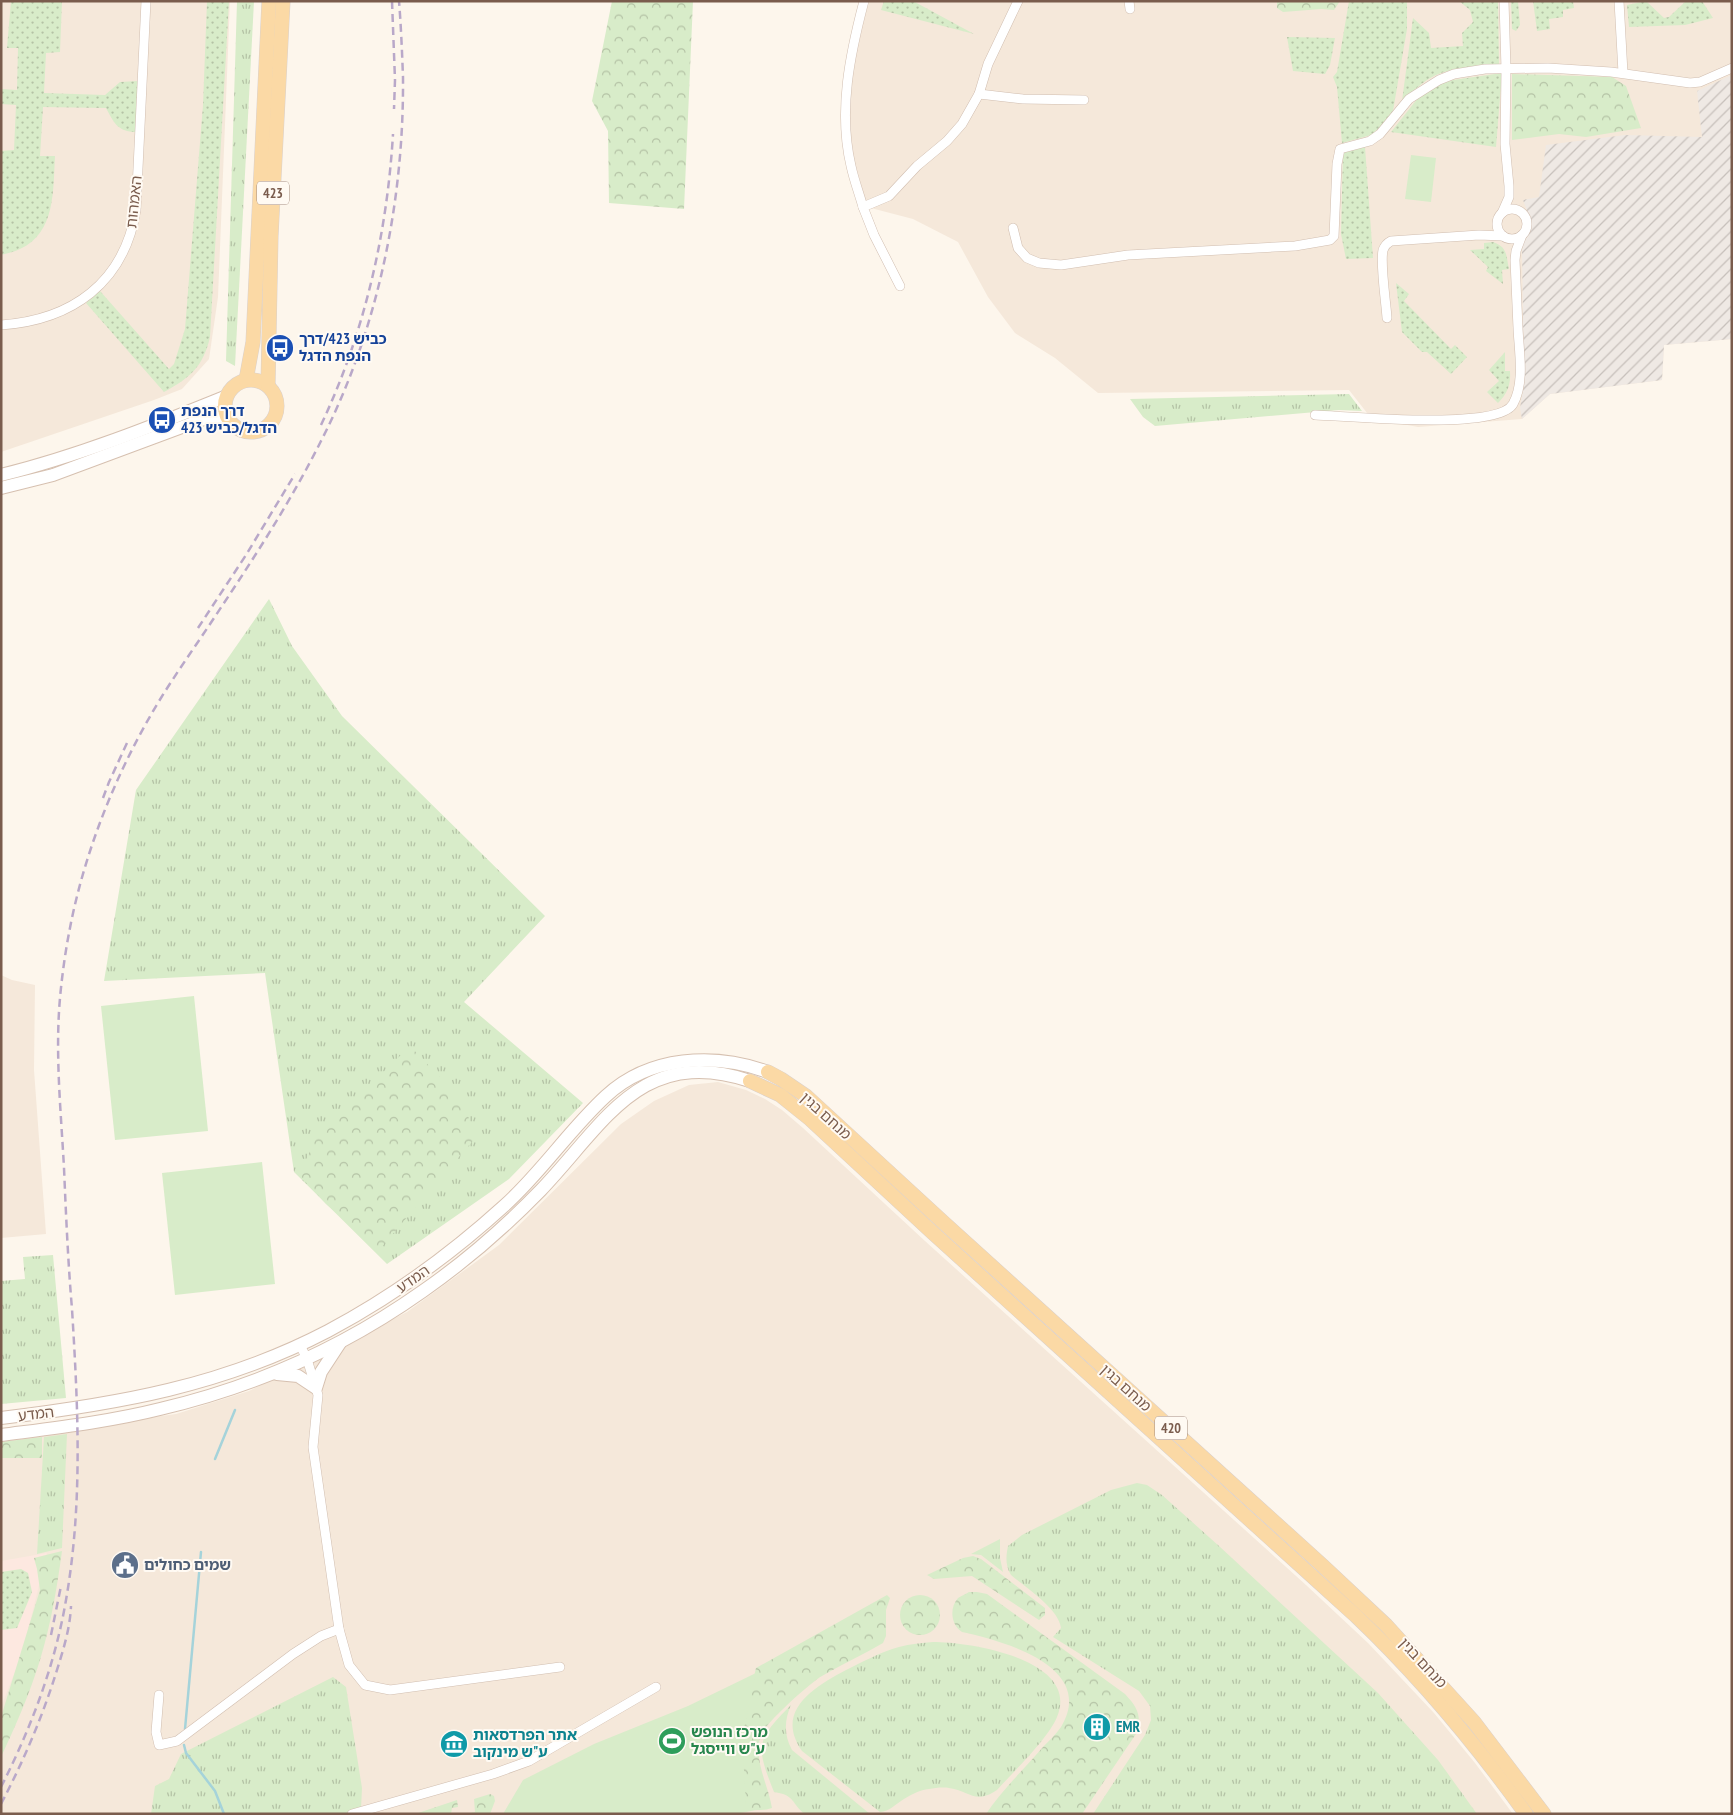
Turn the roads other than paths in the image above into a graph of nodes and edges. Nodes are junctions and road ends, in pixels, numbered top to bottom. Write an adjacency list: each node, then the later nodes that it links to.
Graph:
1 (146, 1): 24 (street, האמהות)
2 (269, 1): 25 (main road, 423)
3 (283, 1): 26 (main road, 423)
4 (864, 1): 14 (street)
5 (1018, 1): 11 (street)
6 (1504, 1): 8 (street)
7 (1619, 1): 10 (street)
8 (1506, 68): 10 (street); 13 (street); 17 (street)
9 (1732, 68): 10 (street)
10 (1623, 73)
11 (978, 94): 12 (street); 14 (street)
12 (1084, 100)
13 (1509, 186): 15 (street); 16 (street)
14 (863, 207): 22 (street)
15 (1521, 212): 16 (street); 18 (street)
16 (1500, 217): 19 (street); 20 (street)
17 (1013, 228)
18 (1522, 235): 20 (street); 21 (street)
19 (1478, 236): 20 (street); 23 (street)
20 (1504, 237): 21 (street)
21 (1515, 260): 28 (street)
22 (900, 286)
23 (1387, 318)
24 (1, 324)
25 (246, 380): 26 (main road); 27 (main road)
26 (268, 385): 29 (main road)
27 (227, 396): 29 (main road); 30 (main road)
28 (1315, 415)
29 (228, 418): 31 (main road)
30 (1, 475)
31 (1, 488)
32 (768, 1072): 35 (main road, המדע); 47 (main road, מנחם בגין / 420)
33 (750, 1081): 34 (main road, המדע); 46 (main road, מנחם בגין / 420)
34 (340, 1343): 36 (main road, המדע); 38 (main road)
35 (300, 1345): 36 (street); 39 (main road, המדע)
36 (307, 1359): 37 (main road, המדע); 38 (street)
37 (257, 1379): 38 (main road); 40 (main road, המדע)
38 (316, 1388): 41 (street)
39 (1, 1418)
40 (1, 1435)
41 (339, 1629): 42 (street); 44 (street)
42 (560, 1667)
43 (656, 1687): 45 (street)
44 (159, 1695)
45 (352, 1814)
46 (1526, 1814)
47 (1544, 1814)

